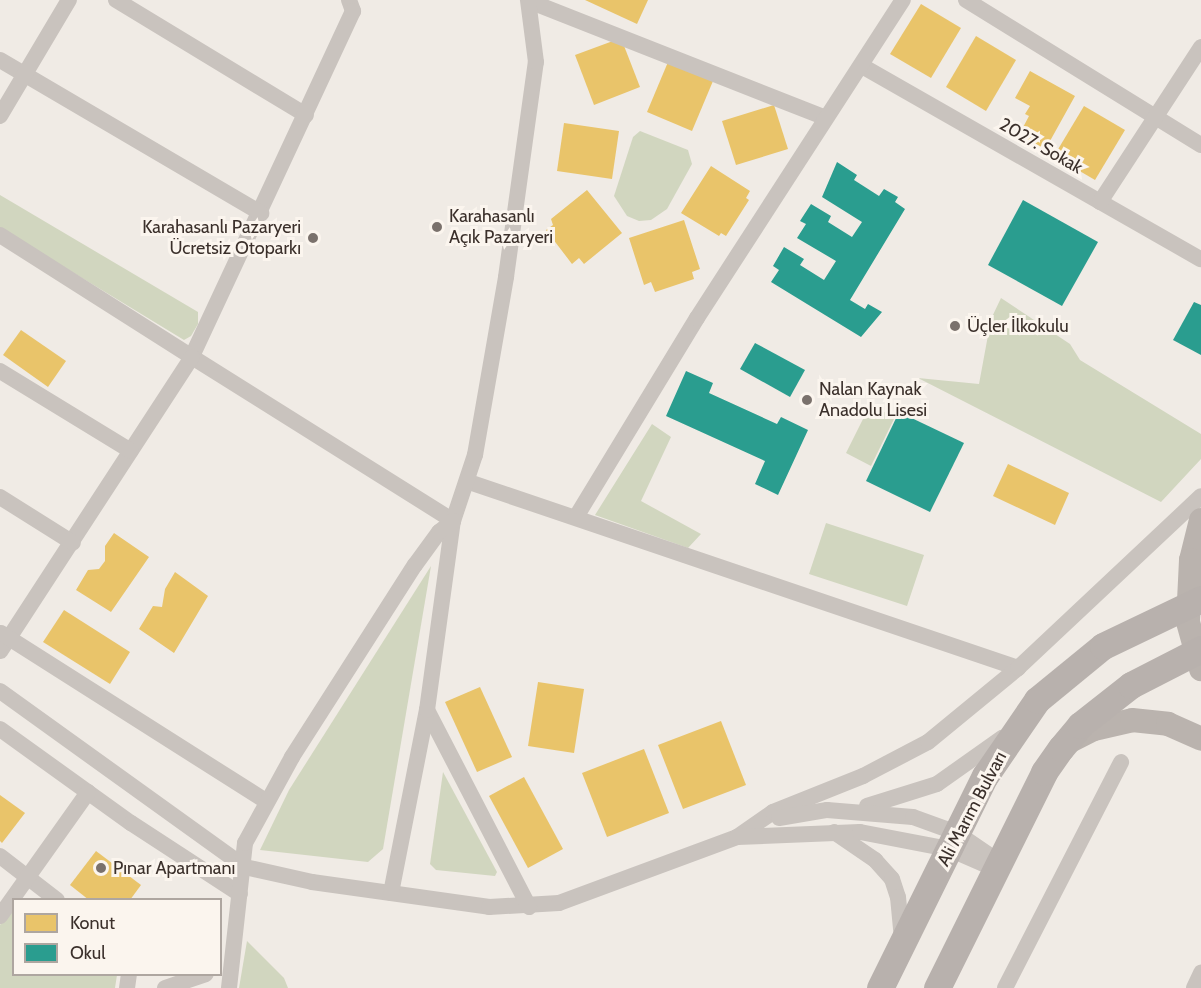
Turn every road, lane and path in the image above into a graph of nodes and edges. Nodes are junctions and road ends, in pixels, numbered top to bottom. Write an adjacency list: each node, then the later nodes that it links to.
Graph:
1 (69, 0): 11 (street)
2 (116, 0): 12 (street)
3 (335, 0): 7 (street)
4 (903, 0): 10 (street)
5 (966, 0): 14 (street)
6 (528, 1): 15 (street); 24 (street)
7 (351, 5): 12 (street)
8 (1201, 47): 14 (street)
9 (0, 60): 11 (street)
10 (862, 66): 15 (street); 17 (street, 2027. Sokak)
11 (25, 75): 13 (street); 18 (street)
12 (306, 115): 18 (street)
13 (0, 116)
14 (1154, 117): 16 (street); 17 (street)
15 (826, 118): 27 (street)
16 (1201, 145)
17 (1100, 202): 20 (street, 2027. Sokak)
18 (261, 213): 21 (street)
19 (0, 235): 21 (street)
20 (1201, 260)
21 (192, 357): 23 (street); 29 (street)
22 (0, 371): 23 (street)
23 (131, 451): 30 (street)
24 (469, 482): 27 (street); 29 (street)
25 (1201, 496): 34 (street)
26 (0, 497): 30 (street)
27 (576, 517): 34 (street)
28 (1201, 520): 31 (street)
29 (453, 522): 36 (street); 43 (street)
30 (73, 543): 32 (street)
31 (1195, 601): 33 (street); 37 (main road, Ali Marım Bulvarı)
32 (3, 640): 43 (street)
33 (1199, 657): 40 (main road)
34 (1018, 668): 45 (street)
35 (0, 691): 51 (street)
36 (428, 710): 53 (street); 58 (street)
37 (1019, 724): 44 (street); 48 (main road, Ali Marım Bulvarı)
38 (0, 729): 42 (street)
39 (1201, 739): 40 (street)
40 (1061, 748): 50 (main road)
41 (1121, 762): 68 (street)
42 (88, 792): 52 (street); 54 (street)
43 (266, 801): 51 (street)
44 (848, 810): 45 (street); 48 (street)
45 (754, 826): 47 (street)
46 (834, 832): 47 (street); 48 (street); 60 (street)
47 (737, 837): 58 (street)
48 (953, 841): 50 (street); 60 (main road, Ali Marım Bulvarı)
49 (0, 856): 52 (street)
50 (997, 865): 67 (main road)
51 (244, 867): 53 (street); 54 (street)
52 (28, 877): 55 (street); 56 (street)
53 (391, 893): 58 (street)
54 (240, 894): 61 (street)
55 (13, 898)
56 (54, 898)
57 (12, 899): 59 (street)
58 (529, 908)
59 (0, 916)
60 (902, 945): 66 (main road, Ali Marım Bulvarı)
61 (227, 967): 65 (street)
62 (1201, 973): 69 (street)
63 (203, 976): 64 (street)
64 (165, 988)
65 (229, 988)
66 (880, 988)
67 (937, 988)
68 (1005, 988)
69 (1194, 988)

